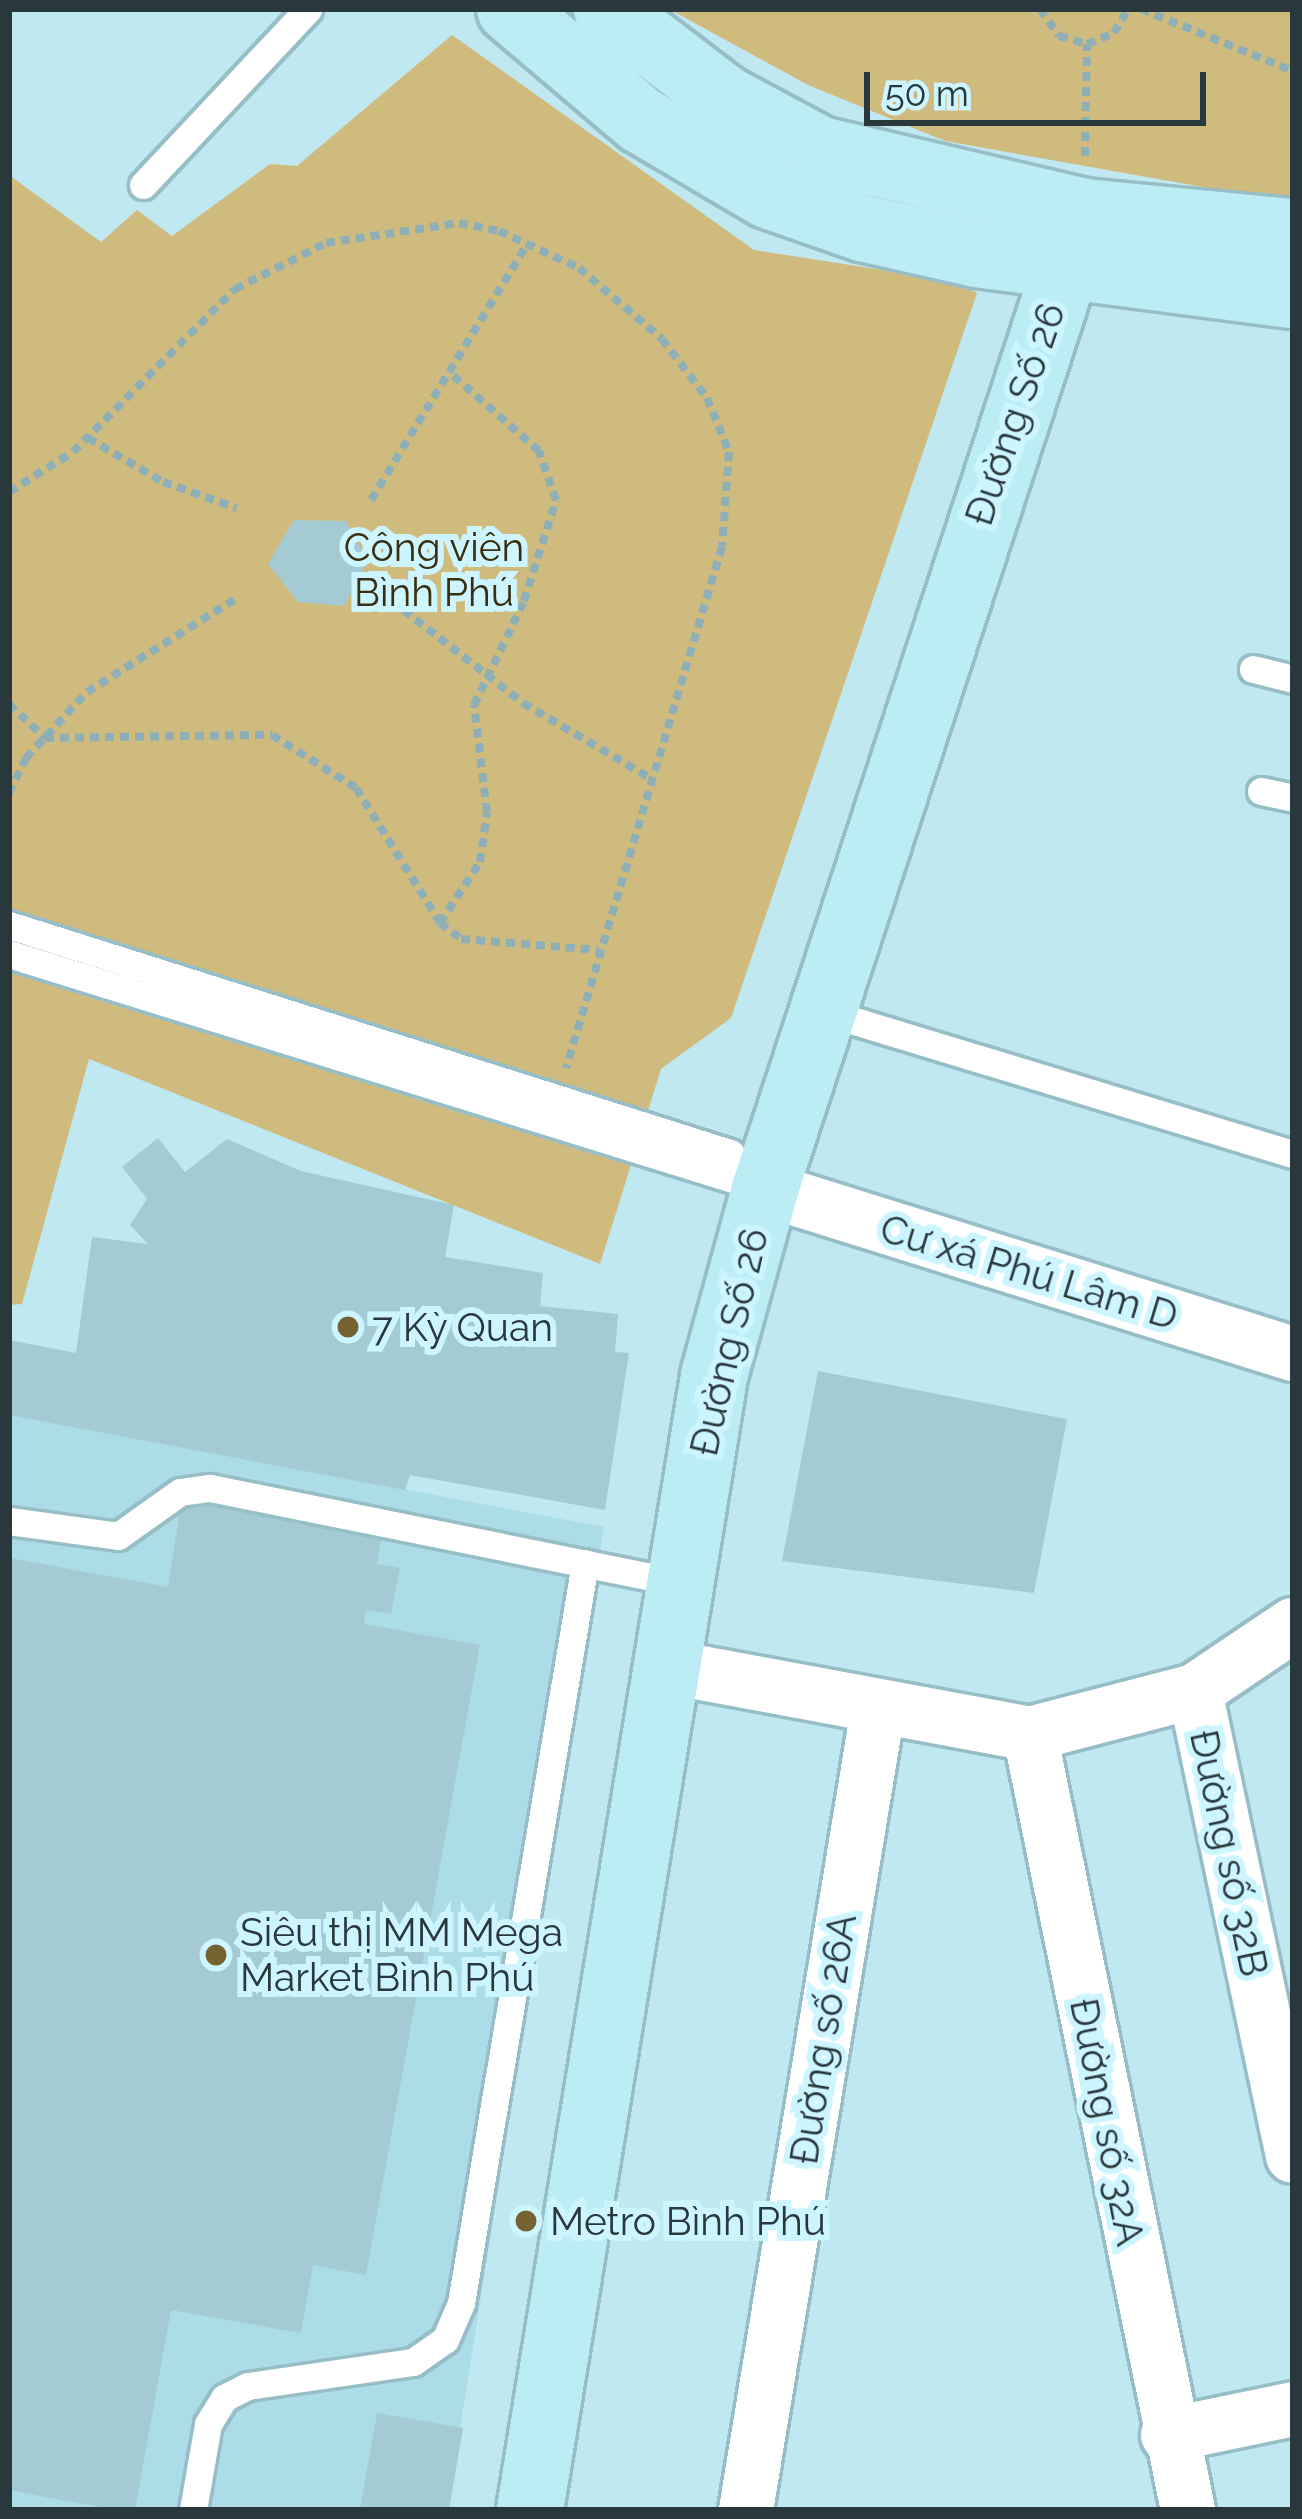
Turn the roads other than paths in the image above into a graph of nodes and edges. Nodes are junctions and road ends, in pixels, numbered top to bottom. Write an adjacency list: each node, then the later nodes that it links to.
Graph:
1 (308, 9): 4 (lane)
2 (509, 9): 5 (street)
3 (607, 9): 5 (street)
4 (143, 185)
5 (1077, 217): 6 (street); 7 (street); 14 (street, Đường Số 26)
6 (1293, 232)
7 (1293, 295)
8 (1253, 669): 9 (lane)
9 (1293, 680)
10 (1261, 791): 11 (lane)
11 (1293, 798)
12 (9, 925): 16 (lane)
13 (9, 954): 16 (lane)
14 (825, 1012): 15 (lane); 16 (street, Đường Số 26)
15 (1293, 1154)
16 (765, 1189): 17 (street, Cư xá Phú Lâm D); 20 (street, Đường Số 26)
17 (1293, 1354)
18 (9, 1521): 19 (lane)
19 (585, 1563): 20 (lane); 29 (lane)
20 (681, 1583): 22 (street, Đường Số 26)
21 (1293, 1625): 23 (street)
22 (669, 1667): 24 (street); 30 (street, Đường Số 26)
23 (1195, 1691): 25 (street); 26 (street, Đường số 32B)
24 (878, 1709): 25 (street); 31 (street, Đường số 26A)
25 (1030, 1734): 28 (street, Đường số 32A)
26 (1293, 2156)
27 (1293, 2409): 28 (street)
28 (1168, 2434): 32 (street, Đường số 32A)
29 (194, 2510)
30 (530, 2510)
31 (746, 2510)
32 (1188, 2510)

